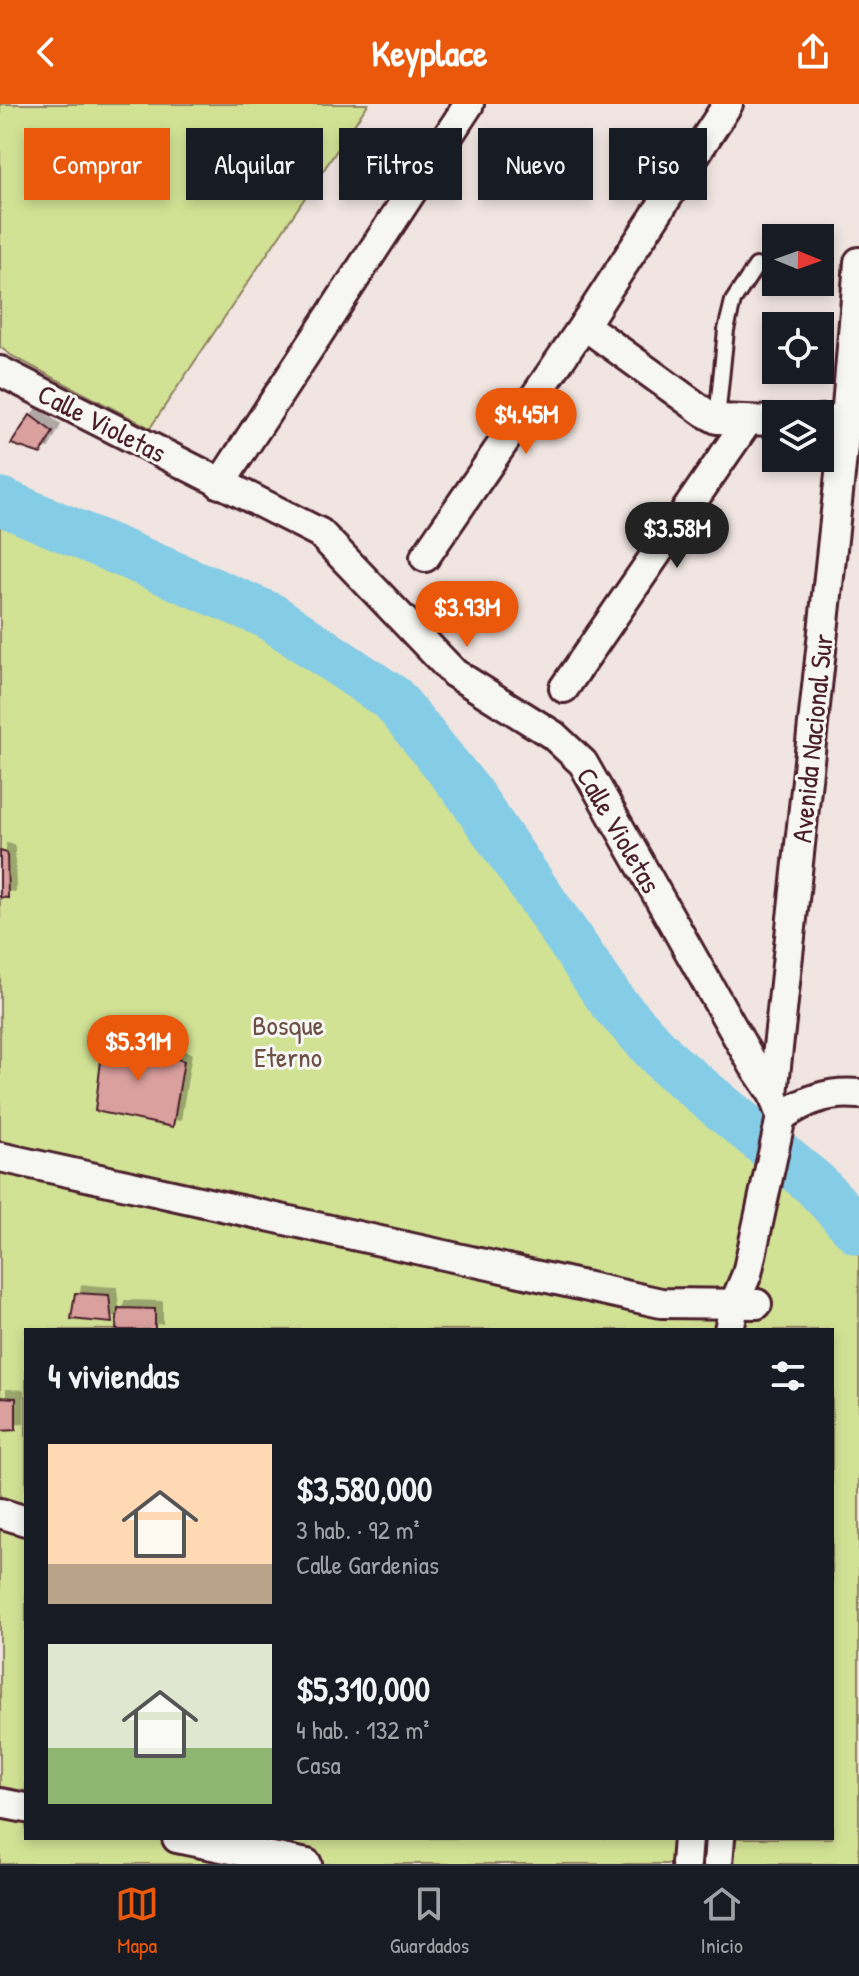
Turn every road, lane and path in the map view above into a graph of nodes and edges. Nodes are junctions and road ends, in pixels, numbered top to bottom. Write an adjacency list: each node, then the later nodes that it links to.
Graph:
1 (469, 104): 12 (street)
2 (728, 104): 5 (street)
3 (859, 262): 7 (street, Avenida Nacional Sur)
4 (756, 266): 8 (lane)
5 (584, 325): 8 (street); 13 (street)
6 (0, 371): 12 (street, Calle Violetas)
7 (834, 414)
8 (717, 419): 10 (street)
9 (762, 421): 10 (street)
10 (747, 422): 14 (street)
11 (829, 472): 16 (street, Avenida Nacional Sur)
12 (220, 484): 16 (street, Calle Violetas)
13 (425, 557)
14 (564, 688)
15 (859, 1094): 16 (street)
16 (776, 1128): 18 (street, Avenida Nacional Sur)
17 (0, 1157): 18 (street)
18 (751, 1312): 19 (street)
19 (731, 1328)
20 (0, 1513): 21 (street)
21 (24, 1520)
22 (0, 1803): 23 (street)
23 (24, 1808)
24 (187, 1840): 27 (street)
25 (688, 1840): 28 (street)
26 (720, 1840): 29 (street)
27 (307, 1864)
28 (686, 1864)
29 (718, 1864)

